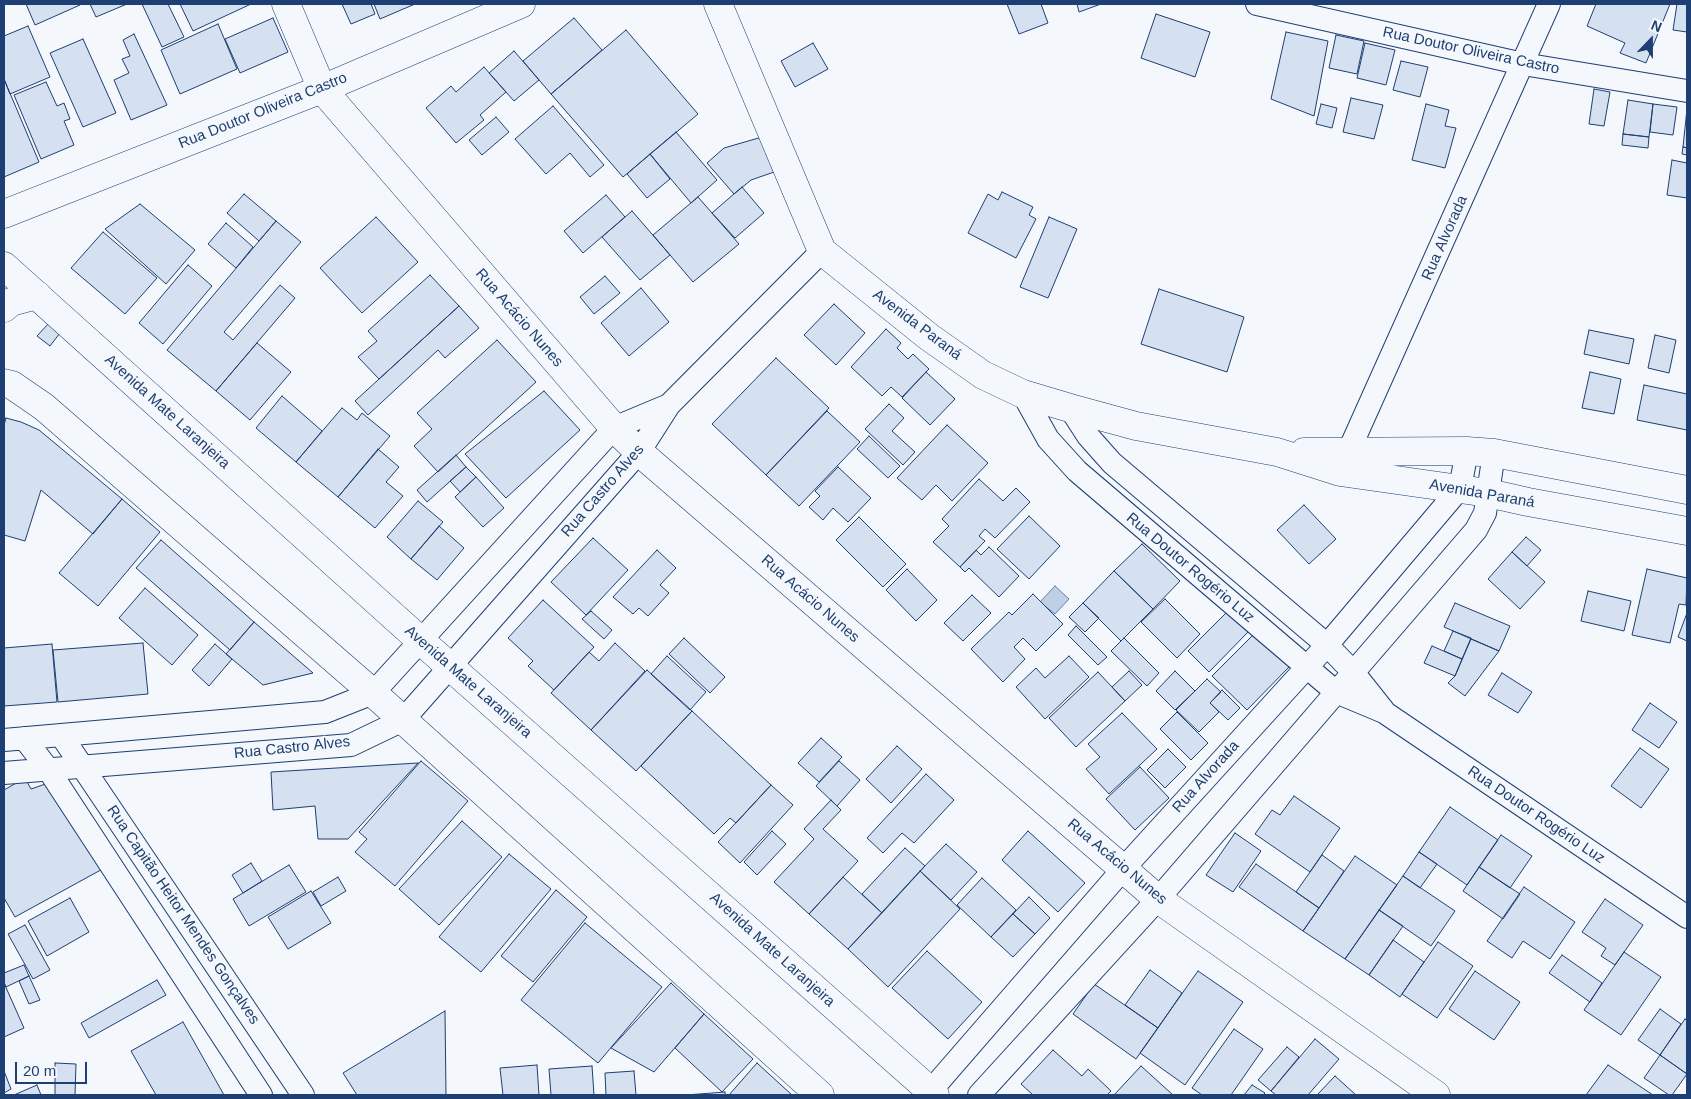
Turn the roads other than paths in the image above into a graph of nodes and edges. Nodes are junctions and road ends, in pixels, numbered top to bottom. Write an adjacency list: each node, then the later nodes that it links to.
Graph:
1 (286, 4): 7 (street, Rua Acácio Nunes)
2 (521, 4): 7 (street, Rua Doutor Oliveira Castro)
3 (718, 4): 10 (street, Avenida Paraná)
4 (1257, 4): 6 (street, Rua Doutor Oliveira Castro)
5 (1549, 4): 6 (street, Rua Alvorada)
6 (1523, 64): 8 (street, Rua Doutor Oliveira Castro); 22 (street, Rua Alvorada)
7 (322, 89): 9 (street, Rua Doutor Oliveira Castro); 18 (street, Rua Acácio Nunes)
8 (1687, 91)
9 (4, 214)
10 (822, 251): 15 (street, Avenida Paraná); 16 (street, Rua Castro Alves)
11 (4, 266): 12 (street, Avenida Mate Laranjeira)
12 (37, 295): 13 (street); 27 (street, Avenida Mate Laranjeira)
13 (4, 308)
14 (6, 380): 33 (street)
15 (1023, 394): 17 (street, Avenida Paraná); 30 (street, Rua Doutor Rogério Luz)
16 (669, 405): 18 (street, Rua Castro Alves); 20 (street, Rua Castro Alves)
17 (1070, 408): 22 (street, Avenida Paraná); 28 (street, Rua Doutor Rogério Luz)
18 (614, 428): 20 (street, Rua Acácio Nunes); 27 (street, Rua Castro Alves)
19 (1467, 451): 21 (street, Avenida Paraná); 22 (street, Avenida Paraná); 23 (street, Rua Alvorada)
20 (638, 452): 29 (street, Rua Castro Alves); 41 (street, Rua Acácio Nunes)
21 (1494, 453): 24 (street, Avenida Paraná); 25 (street)
22 (1344, 462): 23 (street, Avenida Paraná)
23 (1460, 488): 25 (street, Avenida Paraná); 28 (street, Rua Alvorada)
24 (1687, 490)
25 (1488, 493): 26 (street, Avenida Paraná); 31 (street)
26 (1687, 531)
27 (421, 641): 29 (street, Avenida Mate Laranjeira); 33 (street, Rua Castro Alves)
28 (1327, 645): 30 (street, Rua Alvorada); 31 (street, Rua Doutor Rogério Luz)
29 (450, 666): 35 (street, Rua Castro Alves); 46 (street, Avenida Mate Laranjeira)
30 (1306, 667): 32 (street, Rua Doutor Rogério Luz); 41 (street, Rua Alvorada)
31 (1353, 672): 32 (street); 34 (street, Rua Doutor Rogério Luz)
32 (1336, 692): 34 (street, Rua Doutor Rogério Luz); 42 (street)
33 (373, 693): 35 (street); 36 (street, Rua Castro Alves)
34 (1384, 712): 43 (street, Rua Doutor Rogério Luz)
35 (403, 720): 38 (street, Rua Castro Alves); 49 (street)
36 (62, 735): 37 (street, Rua Castro Alves); 38 (street, Rua Capitão Heitor Mendes Gonçalves)
37 (14, 739): 39 (street, Rua Capitão Heitor Mendes Gonçalves)
38 (84, 767): 39 (street, Rua Castro Alves); 44 (street, Rua Capitão Heitor Mendes Gonçalves)
39 (48, 769): 40 (street, Rua Castro Alves); 45 (street, Rua Capitão Heitor Mendes Gonçalves)
40 (4, 773)
41 (1124, 868): 42 (street, Rua Acácio Nunes); 46 (street, Rua Alvorada)
42 (1158, 899): 50 (street); 51 (street, Rua Acácio Nunes)
43 (1687, 917)
44 (227, 981): 45 (street); 48 (street, Rua Capitão Heitor Mendes Gonçalves)
45 (196, 998): 47 (street, Rua Capitão Heitor Mendes Gonçalves)
46 (931, 1094)
47 (261, 1095)
48 (303, 1095)
49 (820, 1095)
50 (979, 1095)
51 (1436, 1095)

